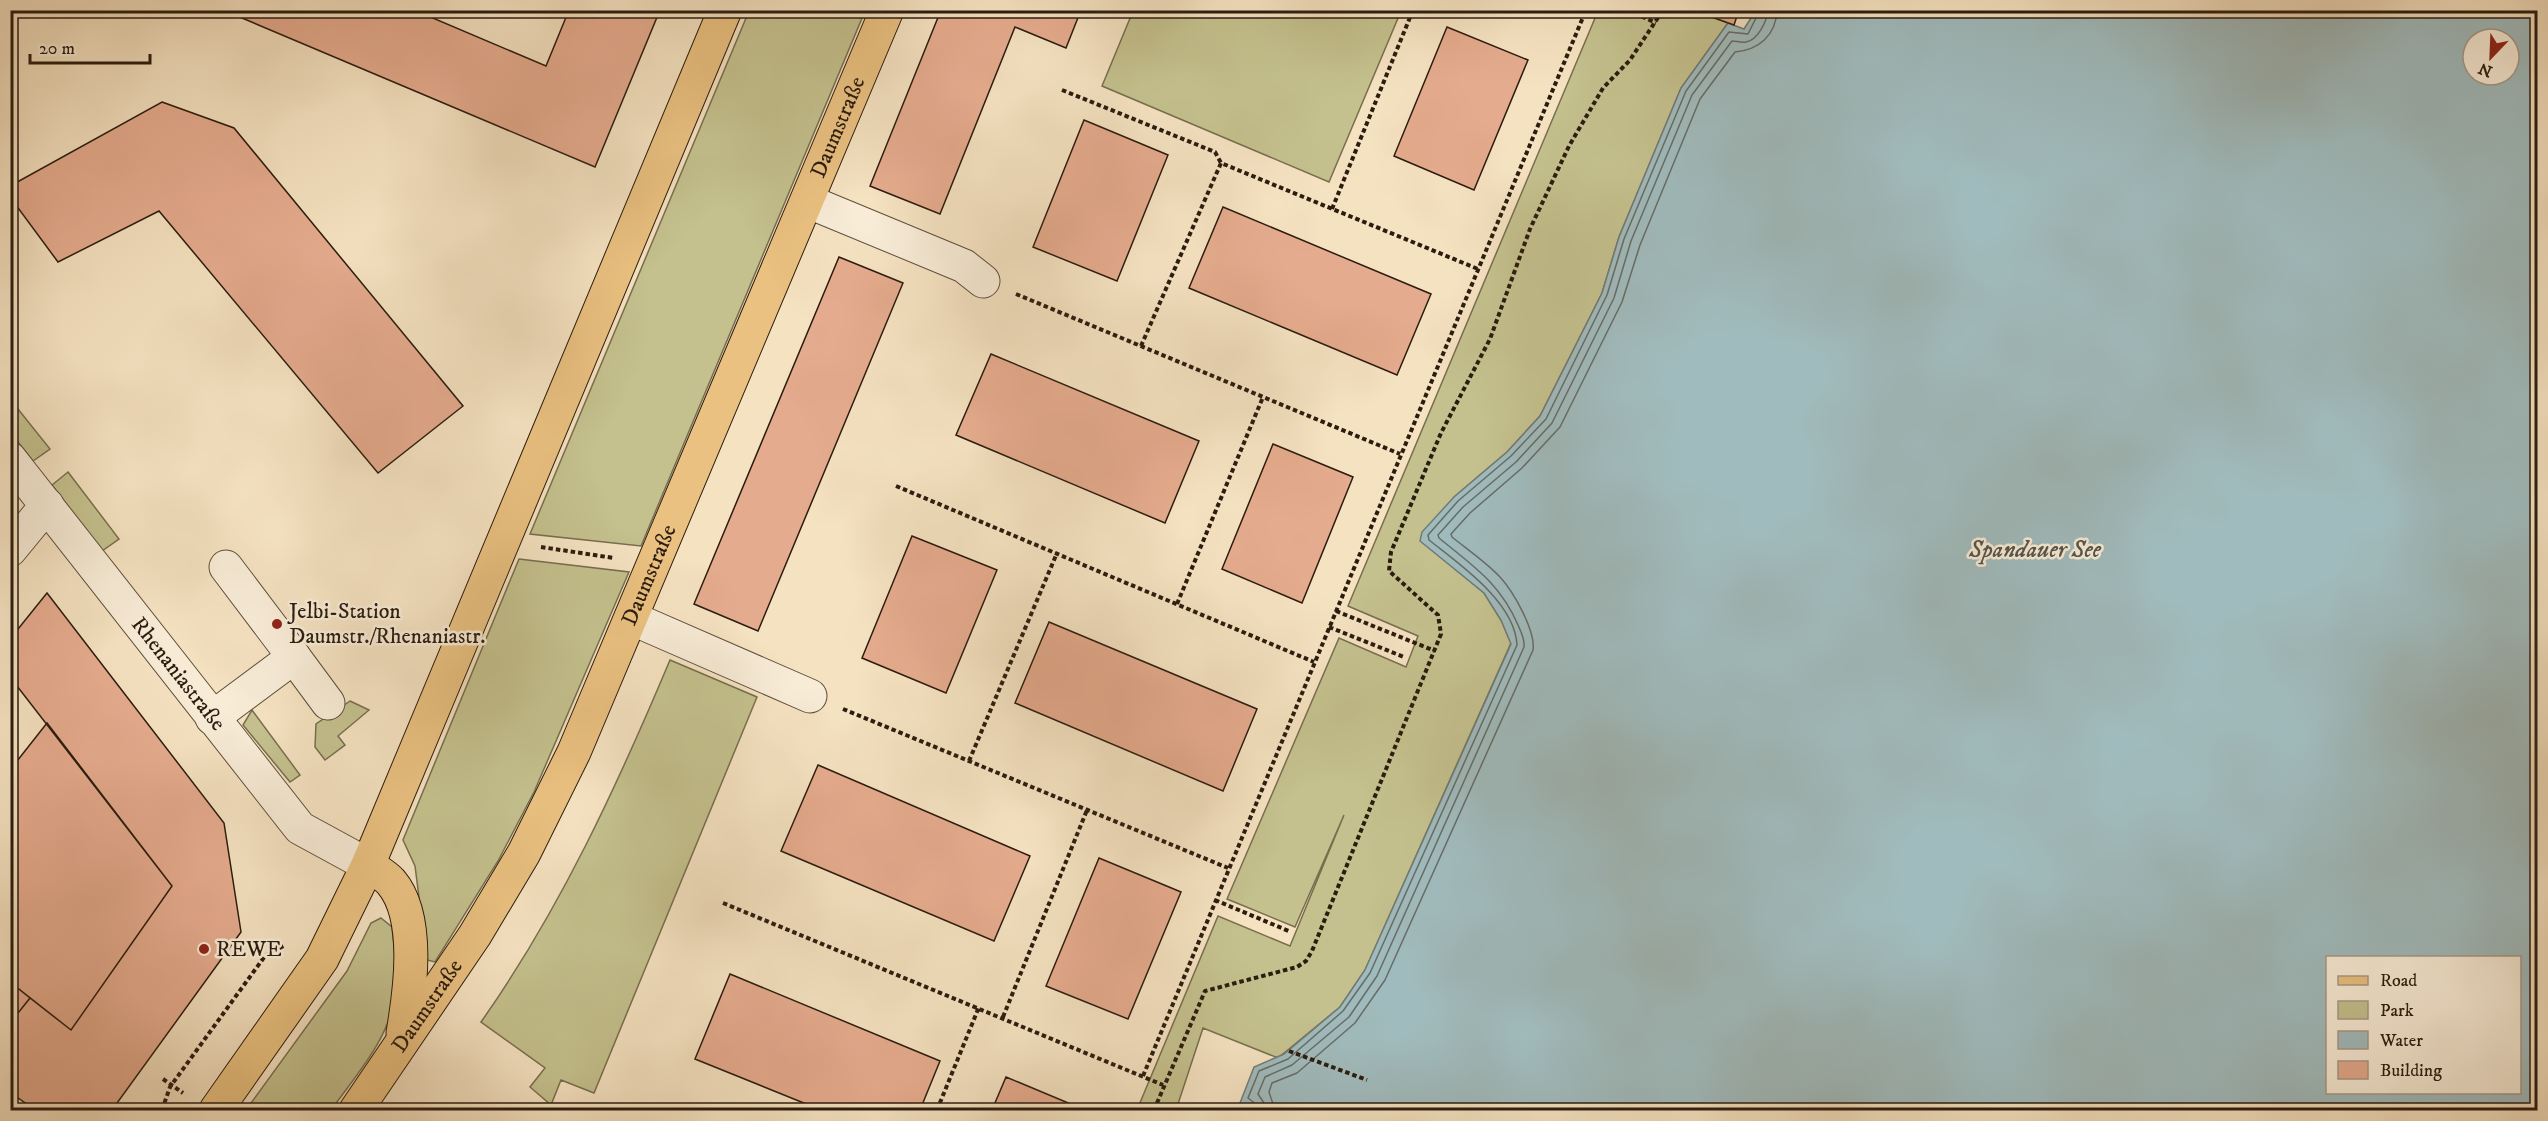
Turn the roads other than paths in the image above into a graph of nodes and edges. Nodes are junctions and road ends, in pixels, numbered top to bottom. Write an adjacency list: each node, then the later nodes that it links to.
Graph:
1 (725, 10): 14 (main road)
2 (886, 10): 3 (main road, Daumstraße)
3 (807, 201): 4 (street); 9 (main road, Daumstraße)
4 (983, 281)
5 (10, 459): 6 (street, Rhenaniastraße)
6 (47, 505): 7 (street); 13 (street, Rhenaniastraße)
7 (10, 550)
8 (226, 567): 10 (street)
9 (631, 618): 11 (street); 15 (main road, Daumstraße)
10 (294, 657): 12 (street); 13 (street)
11 (810, 696)
12 (328, 703)
13 (212, 718): 14 (street, Rhenaniastraße)
14 (368, 865): 15 (main road); 16 (main road)
15 (401, 1043): 17 (main road, Daumstraße)
16 (202, 1104)
17 (356, 1110)

